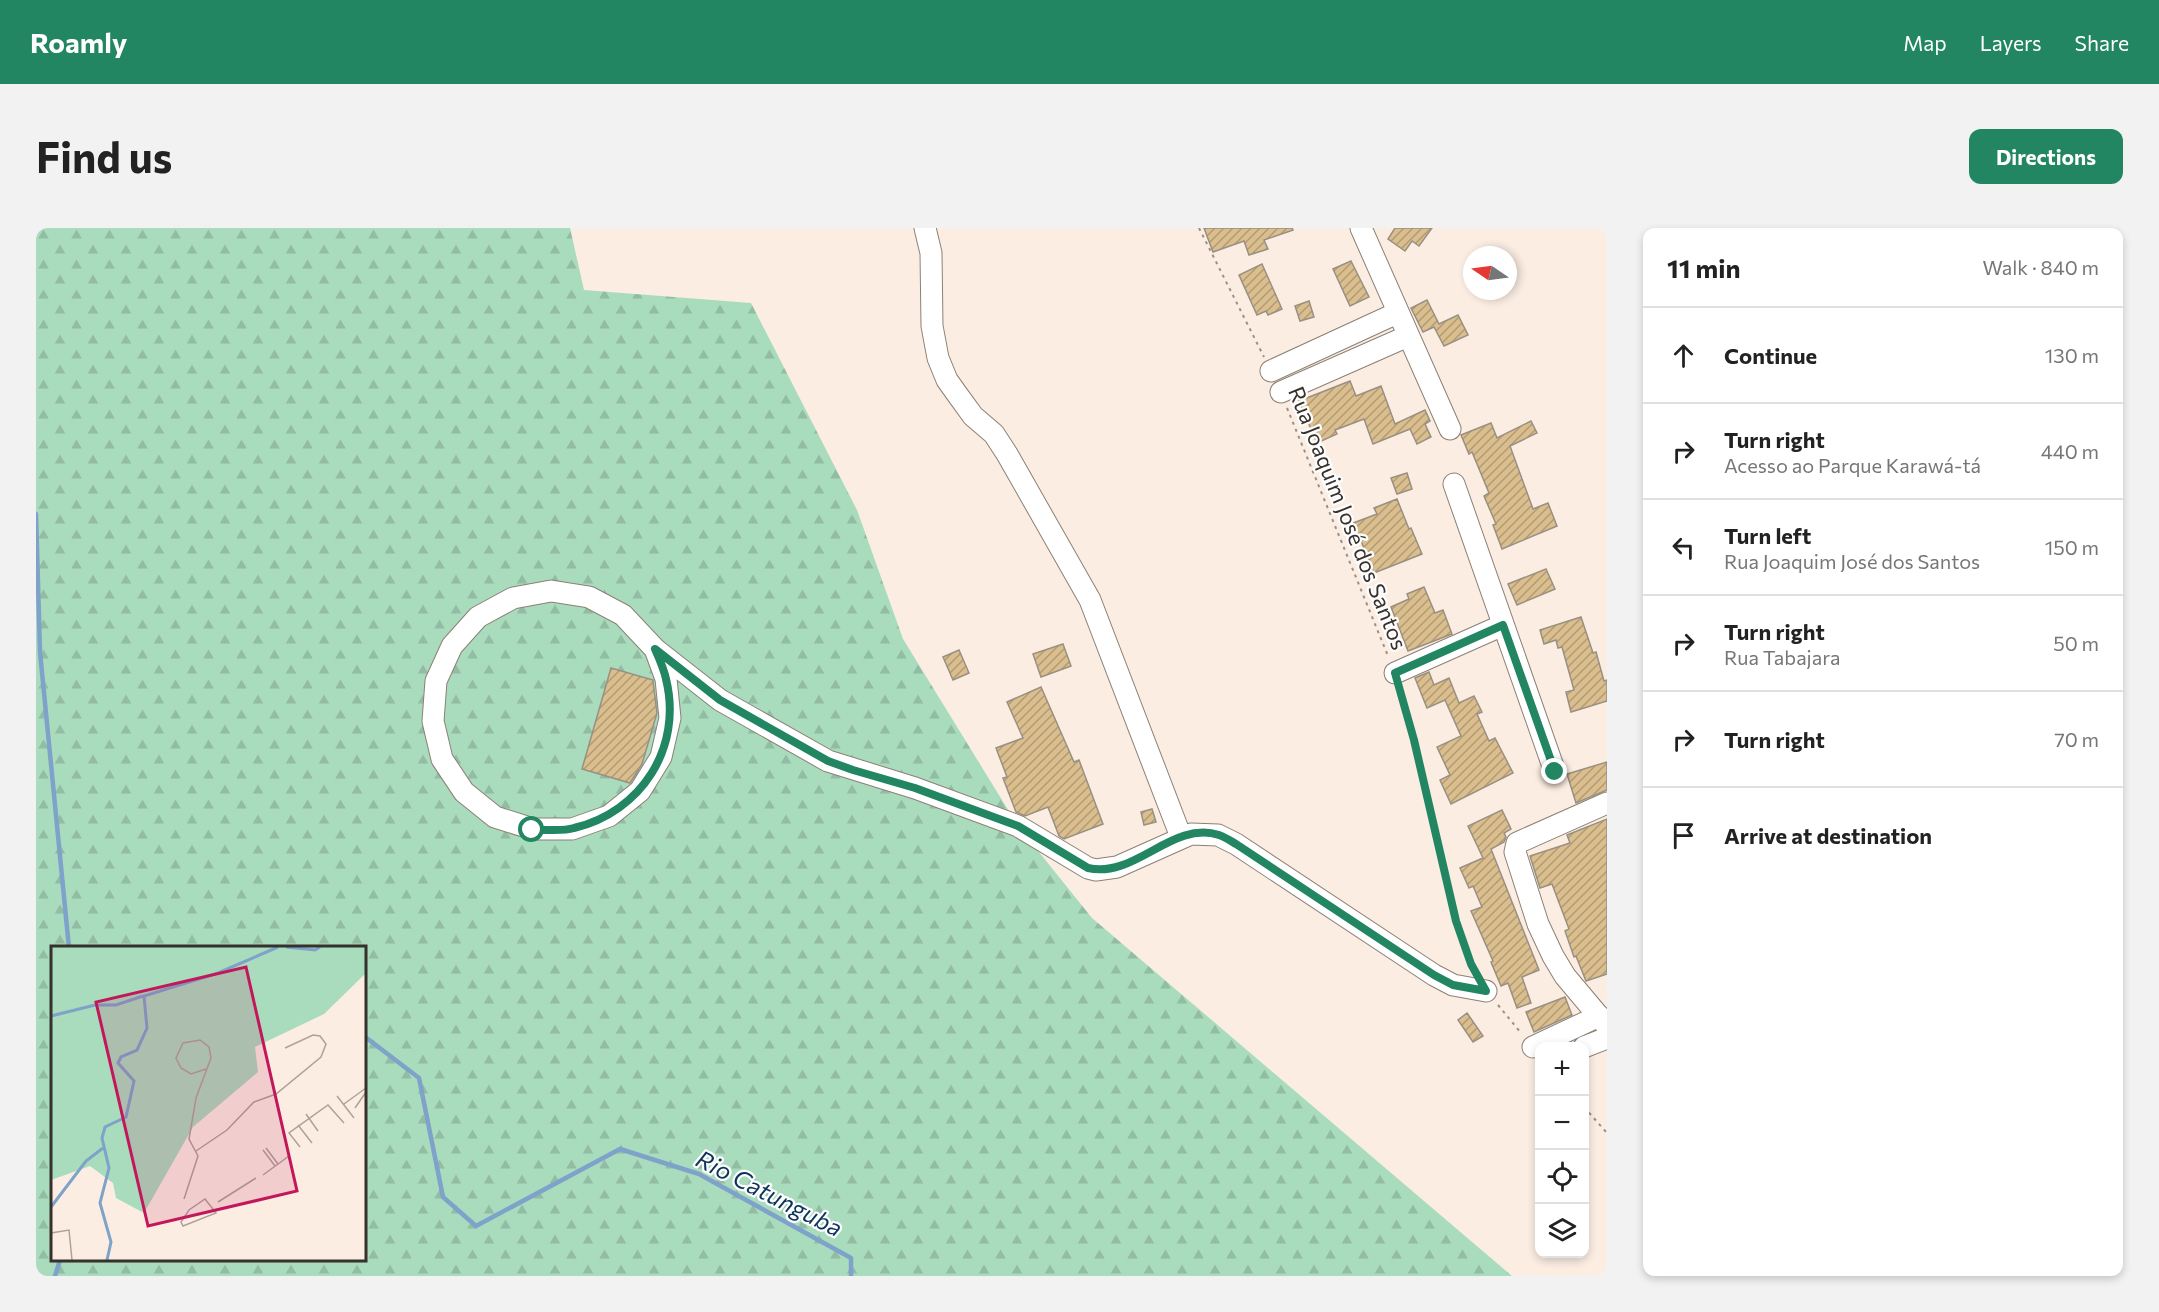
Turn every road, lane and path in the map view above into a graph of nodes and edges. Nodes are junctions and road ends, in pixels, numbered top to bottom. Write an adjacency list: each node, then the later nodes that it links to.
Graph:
1 (925, 228): 15 (street)
2 (1199, 228): 6 (path, Rua Joaquim José dos Santos)
3 (1361, 228): 4 (street)
4 (1397, 313): 5 (street); 6 (street)
5 (1408, 336): 7 (street); 8 (street)
6 (1271, 371)
7 (1281, 392): 12 (path, Rua Joaquim José dos Santos)
8 (1450, 429)
9 (1454, 484): 10 (street)
10 (1503, 625): 12 (street); 13 (street)
11 (655, 649): 11 (street); 15 (street)
12 (1395, 673): 16 (path, Rua Joaquim José dos Santos)
13 (1555, 772)
14 (1607, 803): 17 (street)
15 (1181, 837): 16 (street)
16 (1486, 991): 20 (path, Rua Joaquim José dos Santos)
17 (1603, 1021): 20 (street)
18 (1607, 1038): 19 (street)
19 (1589, 1045)
20 (1533, 1047)
21 (1589, 1113): 22 (path)
22 (1607, 1133)

